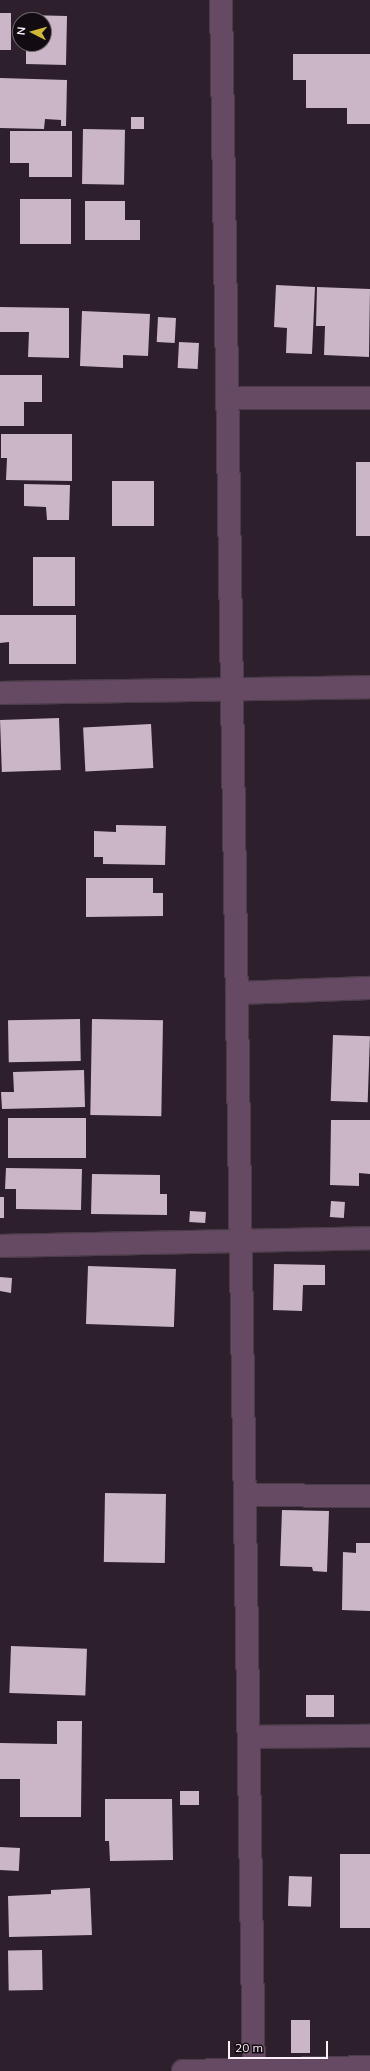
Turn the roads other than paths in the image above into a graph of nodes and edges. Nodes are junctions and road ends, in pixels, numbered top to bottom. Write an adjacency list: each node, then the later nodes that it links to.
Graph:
1 (221, 0): 2 (street)
2 (227, 398): 3 (street); 5 (street)
3 (370, 398)
4 (370, 687): 5 (street)
5 (232, 689): 6 (street); 8 (street)
6 (0, 693)
7 (370, 988): 8 (street)
8 (237, 993): 10 (street)
9 (370, 1238): 10 (street)
10 (241, 1241): 11 (street); 12 (street)
11 (0, 1246)
12 (245, 1495): 13 (street); 15 (street)
13 (370, 1496)
14 (370, 1736): 15 (street)
15 (249, 1737): 17 (street)
16 (370, 2067): 17 (street)
17 (254, 2070): 18 (street)
18 (183, 2071)

